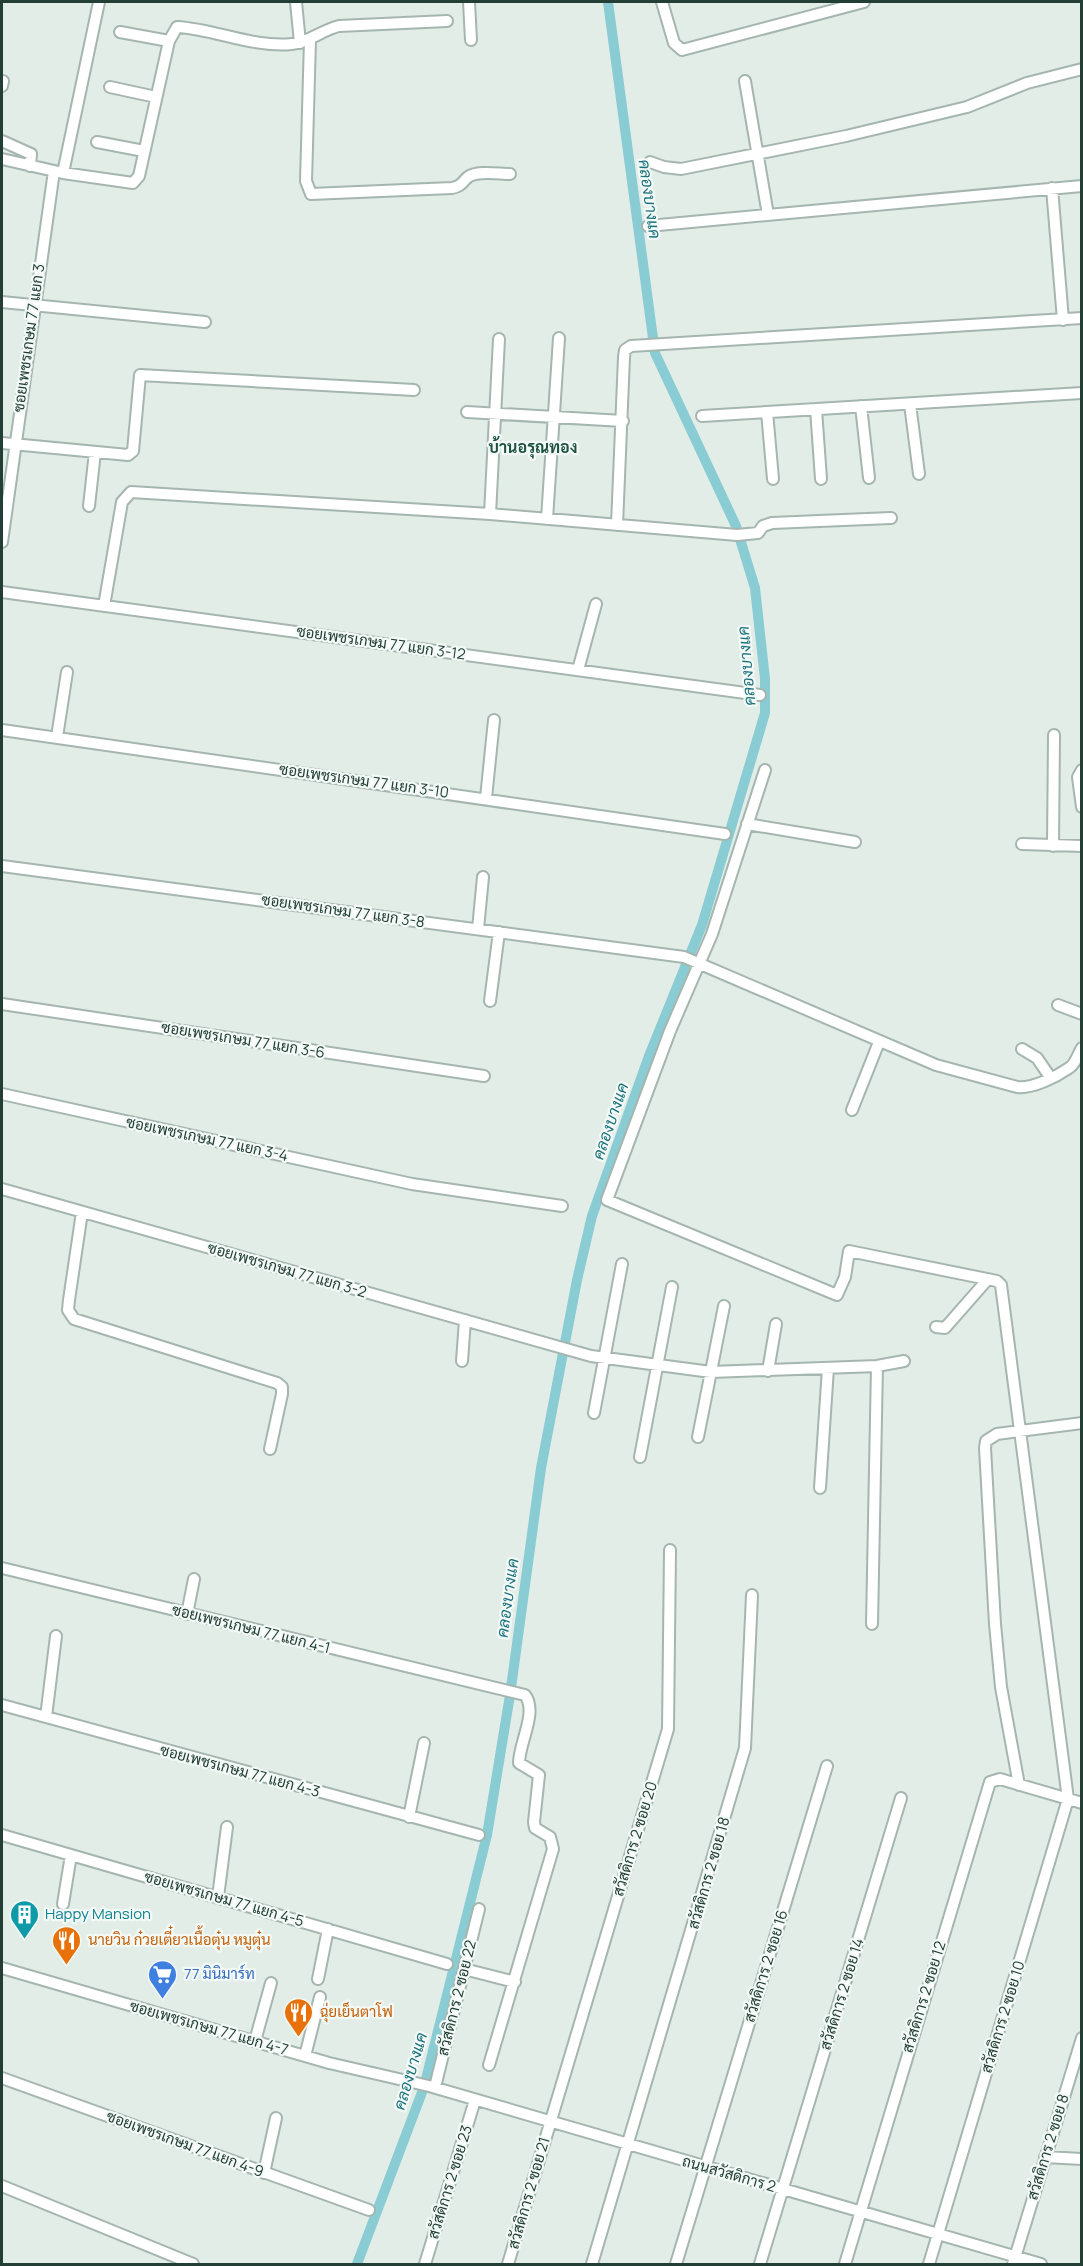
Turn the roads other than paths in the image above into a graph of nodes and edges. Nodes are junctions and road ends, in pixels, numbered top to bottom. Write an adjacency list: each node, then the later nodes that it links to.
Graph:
1 (99, 2): 22 (street, ซอยเพชรเกษม 77 แยก 3)
2 (296, 2): 10 (street)
3 (470, 2): 8 (street)
4 (662, 2): 5 (street)
5 (864, 2)
6 (447, 21): 10 (street)
7 (120, 32): 9 (street)
8 (471, 40)
9 (169, 41): 10 (street); 14 (street)
10 (305, 41): 23 (street)
11 (1082, 69): 18 (street)
12 (745, 81): 18 (street)
13 (110, 87): 14 (street)
14 (156, 97): 17 (street)
15 (2, 141): 21 (street)
16 (97, 142): 17 (street)
17 (144, 151): 22 (street)
18 (756, 154): 20 (street); 26 (street)
19 (2, 159): 21 (street)
20 (650, 162)
21 (30, 165): 22 (street)
22 (58, 172): 29 (street, ซอยเพชรเกษม 77 แยก 3)
23 (510, 174)
24 (1082, 186): 25 (street)
25 (1052, 188): 26 (street); 31 (street)
26 (768, 215): 27 (street)
27 (648, 226)
28 (2, 302): 29 (street)
29 (33, 305): 32 (street); 47 (street, ซอยเพชรเกษม 77 แยก 3)
30 (1082, 318): 31 (street)
31 (1062, 320): 45 (street)
32 (205, 322)
33 (559, 338): 44 (street)
34 (499, 339): 42 (street)
35 (414, 390): 48 (street)
36 (1082, 393): 37 (street)
37 (910, 404): 38 (street); 49 (street)
38 (861, 406): 39 (street); 50 (street)
39 (816, 409): 41 (street); 52 (street)
40 (467, 412): 42 (street)
41 (767, 412): 43 (street); 51 (street)
42 (495, 414): 44 (street); 54 (street)
43 (702, 416)
44 (554, 417): 45 (street); 56 (street)
45 (623, 421): 57 (street)
46 (2, 443): 47 (street)
47 (14, 444): 48 (street); 58 (street, ซอยเพชรเกษม 77 แยก 3)
48 (94, 452): 53 (street)
49 (919, 474)
50 (869, 478)
51 (773, 479)
52 (821, 479)
53 (89, 506)
54 (490, 514): 56 (street); 61 (street)
55 (891, 518): 57 (street)
56 (547, 519): 57 (street)
57 (617, 525)
58 (2, 542)
59 (2, 592): 61 (street, ซอยเพชรเกษม 77 แยก 3-12)
60 (596, 604): 62 (street)
61 (104, 606): 62 (street, ซอยเพชรเกษม 77 แยก 3-12)
62 (578, 670): 64 (street, ซอยเพชรเกษม 77 แยก 3-12)
63 (66, 672): 68 (street)
64 (760, 695)
65 (494, 720): 71 (street)
66 (2, 730): 68 (street, ซอยเพชรเกษม 77 แยก 3-10)
67 (1054, 735): 77 (street)
68 (57, 737): 71 (street, ซอยเพชรเกษม 77 แยก 3-10)
69 (765, 770): 73 (street)
70 (1082, 770): 72 (street)
71 (486, 798): 74 (street, ซอยเพชรเกษม 77 แยก 3-10)
72 (1082, 807)
73 (747, 824): 75 (street); 83 (street)
74 (725, 834)
75 (855, 842)
76 (1022, 844): 77 (street)
77 (1053, 846): 78 (street)
78 (1082, 846)
79 (2, 866): 81 (street, ซอยเพชรเกษม 77 แยก 3-8)
80 (483, 877): 81 (street)
81 (478, 929): 82 (street, ซอยเพชรเกษม 77 แยก 3-8)
82 (499, 932): 83 (street, ซอยเพชรเกษม 77 แยก 3-8); 84 (street)
83 (700, 964): 88 (street, ซอยเพชรเกษม 77 แยก 3-8); 99 (street)
84 (490, 1001)
85 (2, 1004): 91 (street, ซอยเพชรเกษม 77 แยก 3-6)
86 (1058, 1005): 87 (street)
87 (1082, 1014)
88 (879, 1042): 92 (street, ซอยเพชรเกษม 77 แยก 3-8); 94 (street)
89 (1022, 1048): 92 (street)
90 (1082, 1048): 92 (street, ซอยเพชรเกษม 77 แยก 3-8)
91 (484, 1076)
92 (1050, 1077)
93 (2, 1094): 96 (street, ซอยเพชรเกษม 77 แยก 3-4)
94 (852, 1110)
95 (2, 1189): 97 (street, ซอยเพชรเกษม 77 แยก 3-2)
96 (562, 1206)
97 (82, 1212): 102 (street, ซอยเพชรเกษม 77 แยก 3-2); 117 (street)
98 (622, 1264): 105 (street)
99 (988, 1279): 104 (street); 115 (street)
100 (672, 1287): 108 (street)
101 (724, 1306): 111 (street)
102 (465, 1320): 105 (street, ซอยเพชรเกษม 77 แยก 3-2); 106 (street)
103 (776, 1324): 112 (street)
104 (936, 1327)
105 (605, 1358): 108 (street, ซอยเพชรเกษม 77 แยก 3-2); 113 (street)
106 (462, 1361)
107 (904, 1361): 109 (street, ซอยเพชรเกษม 77 แยก 3-2)
108 (656, 1366): 111 (street, ซอยเพชรเกษม 77 แยก 3-2); 118 (street)
109 (877, 1366): 110 (street, ซอยเพชรเกษม 77 แยก 3-2); 125 (street)
110 (828, 1368): 112 (street, ซอยเพชรเกษม 77 แยก 3-2); 119 (street)
111 (711, 1371): 112 (street, ซอยเพชรเกษม 77 แยก 3-2); 116 (street)
112 (768, 1371)
113 (594, 1413)
114 (1082, 1423): 115 (street)
115 (1020, 1430): 131 (street); 133 (street)
116 (698, 1437)
117 (270, 1449)
118 (640, 1457)
119 (820, 1488)
120 (670, 1550): 160 (street, สวัสดิการ 2 ซอย 20)
121 (2, 1568): 124 (street, ซอยเพชรเกษม 77 แยก 4-1)
122 (194, 1579): 124 (street)
123 (752, 1595): 161 (street, สวัสดิการ 2 ซอย 18)
124 (187, 1614): 148 (street, ซอยเพชรเกษม 77 แยก 4-1)
125 (872, 1624)
126 (56, 1636): 128 (street)
127 (2, 1705): 128 (street, ซอยเพชรเกษม 77 แยก 4-3)
128 (46, 1717): 135 (street, ซอยเพชรเกษม 77 แยก 4-3)
129 (424, 1743): 135 (street)
130 (826, 1766): 164 (street, สวัสดิการ 2 ซอย 16)
131 (1019, 1785): 133 (street); 169 (street, สวัสดิการ 2 ซอย 12)
132 (901, 1798): 167 (street, สวัสดิการ 2 ซอย 14)
133 (1068, 1799): 134 (street); 170 (street, สวัสดิการ 2 ซอย 10)
134 (1082, 1803)
135 (409, 1817): 138 (street, ซอยเพชรเกษม 77 แยก 4-3)
136 (227, 1827): 140 (street)
137 (2, 1835): 139 (street, ซอยเพชรเกษม 77 แยก 4-5)
138 (479, 1835)
139 (71, 1855): 140 (street, ซอยเพชรเกษม 77 แยก 4-5); 141 (street)
140 (218, 1897): 143 (street, ซอยเพชรเกษม 77 แยก 4-5)
141 (63, 1904)
142 (479, 1909): 146 (street, สวัสดิการ 2 ซอย 22)
143 (328, 1929): 144 (street, ซอยเพชรเกษม 77 แยก 4-5); 147 (street)
144 (447, 1964)
145 (2, 1968): 152 (street, ซอยเพชรเกษม 77 แยก 4-7)
146 (464, 1969): 148 (street); 157 (street, สวัสดิการ 2 ซอย 22)
147 (318, 1979)
148 (514, 1982): 154 (street)
149 (271, 1983): 152 (street)
150 (320, 1997): 153 (street)
151 (1082, 2038): 162 (street, สวัสดิการ 2 ซอย 8)
152 (255, 2042): 153 (street, ซอยเพชรเกษม 77 แยก 4-7)
153 (305, 2056): 156 (street, ซอยเพชรเกษม 77 แยก 4-7)
154 (489, 2065)
155 (2, 2078): 165 (street, ซอยเพชรเกษม 77 แยก 4-9)
156 (417, 2082): 157 (street, ถนนสวัสดิการ 2)
157 (435, 2087): 158 (street, ถนนสวัสดิการ 2)
158 (474, 2100): 160 (street, ถนนสวัสดิการ 2); 173 (street, สวัสดิการ 2 ซอย 23)
159 (276, 2118): 165 (street)
160 (550, 2122): 161 (street, ถนนสวัสดิการ 2); 174 (street, สวัสดิการ 2 ซอย 21)
161 (628, 2144): 164 (street, ถนนสวัสดิการ 2); 175 (street, สวัสดิการ 2 ซอย 18)
162 (1045, 2157): 163 (street); 171 (street, สวัสดิการ 2 ซอย 8)
163 (1082, 2159)
164 (705, 2167): 167 (street, ถนนสวัสดิการ 2); 176 (street, สวัสดิการ 2 ซอย 16)
165 (264, 2174): 168 (street, ซอยเพชรเกษม 77 แยก 4-9)
166 (2, 2186): 172 (street)
167 (782, 2190): 169 (street, ถนนสวัสดิการ 2); 177 (street, สวัสดิการ 2 ซอย 14)
168 (369, 2210)
169 (860, 2213): 170 (street, ถนนสวัสดิการ 2); 178 (street, สวัสดิการ 2 ซอย 12)
170 (938, 2235): 171 (street, ถนนสวัสดิการ 2); 179 (street, สวัสดิการ 2 ซอย 10)
171 (1014, 2261): 180 (street, ถนนสวัสดิการ 2)
172 (193, 2265)
173 (425, 2265)
174 (508, 2265)
175 (592, 2265)
176 (676, 2265)
177 (760, 2265)
178 (845, 2265)
179 (929, 2265)
180 (1041, 2265)

